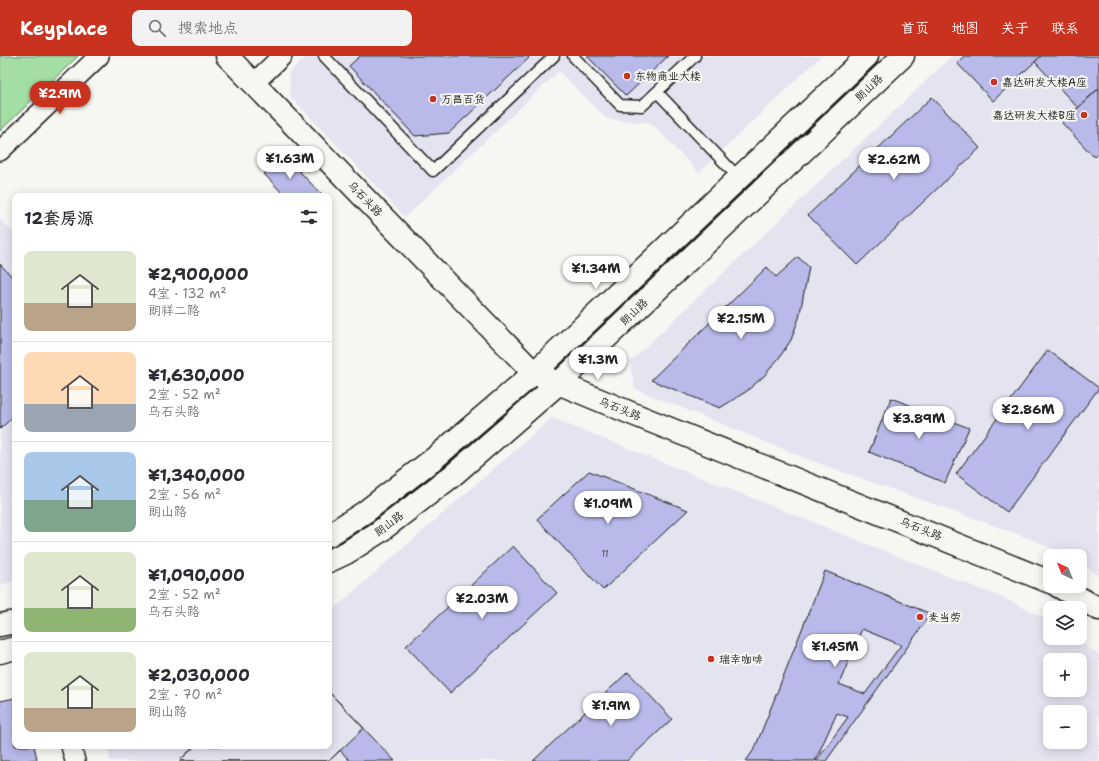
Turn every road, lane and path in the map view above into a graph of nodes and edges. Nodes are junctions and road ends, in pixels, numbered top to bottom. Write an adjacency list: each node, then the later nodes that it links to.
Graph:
1 (99, 56): 12 (street)
2 (227, 56): 10 (main road, 乌石头路)
3 (282, 56): 10 (street)
4 (324, 56): 5 (lane)
5 (554, 56)
6 (573, 56): 11 (lane)
7 (695, 56): 11 (lane)
8 (867, 56): 13 (main road)
9 (903, 56): 15 (main road, 朗山路)
10 (253, 84): 14 (main road, 乌石头路)
11 (657, 92): 13 (lane)
12 (0, 151)
13 (739, 178): 14 (main road)
14 (534, 373): 15 (main road, 乌石头路); 16 (main road)
15 (559, 383): 17 (main road, 朗山路); 18 (main road, 乌石头路)
16 (332, 533)
17 (332, 560)
18 (1043, 579)
19 (1070, 593): 20 (main road)
20 (1099, 609)
21 (12, 623): 22 (main road)
22 (0, 625)
23 (12, 649): 24 (main road)
24 (0, 652)
25 (73, 749): 26 (street)
26 (75, 761)

